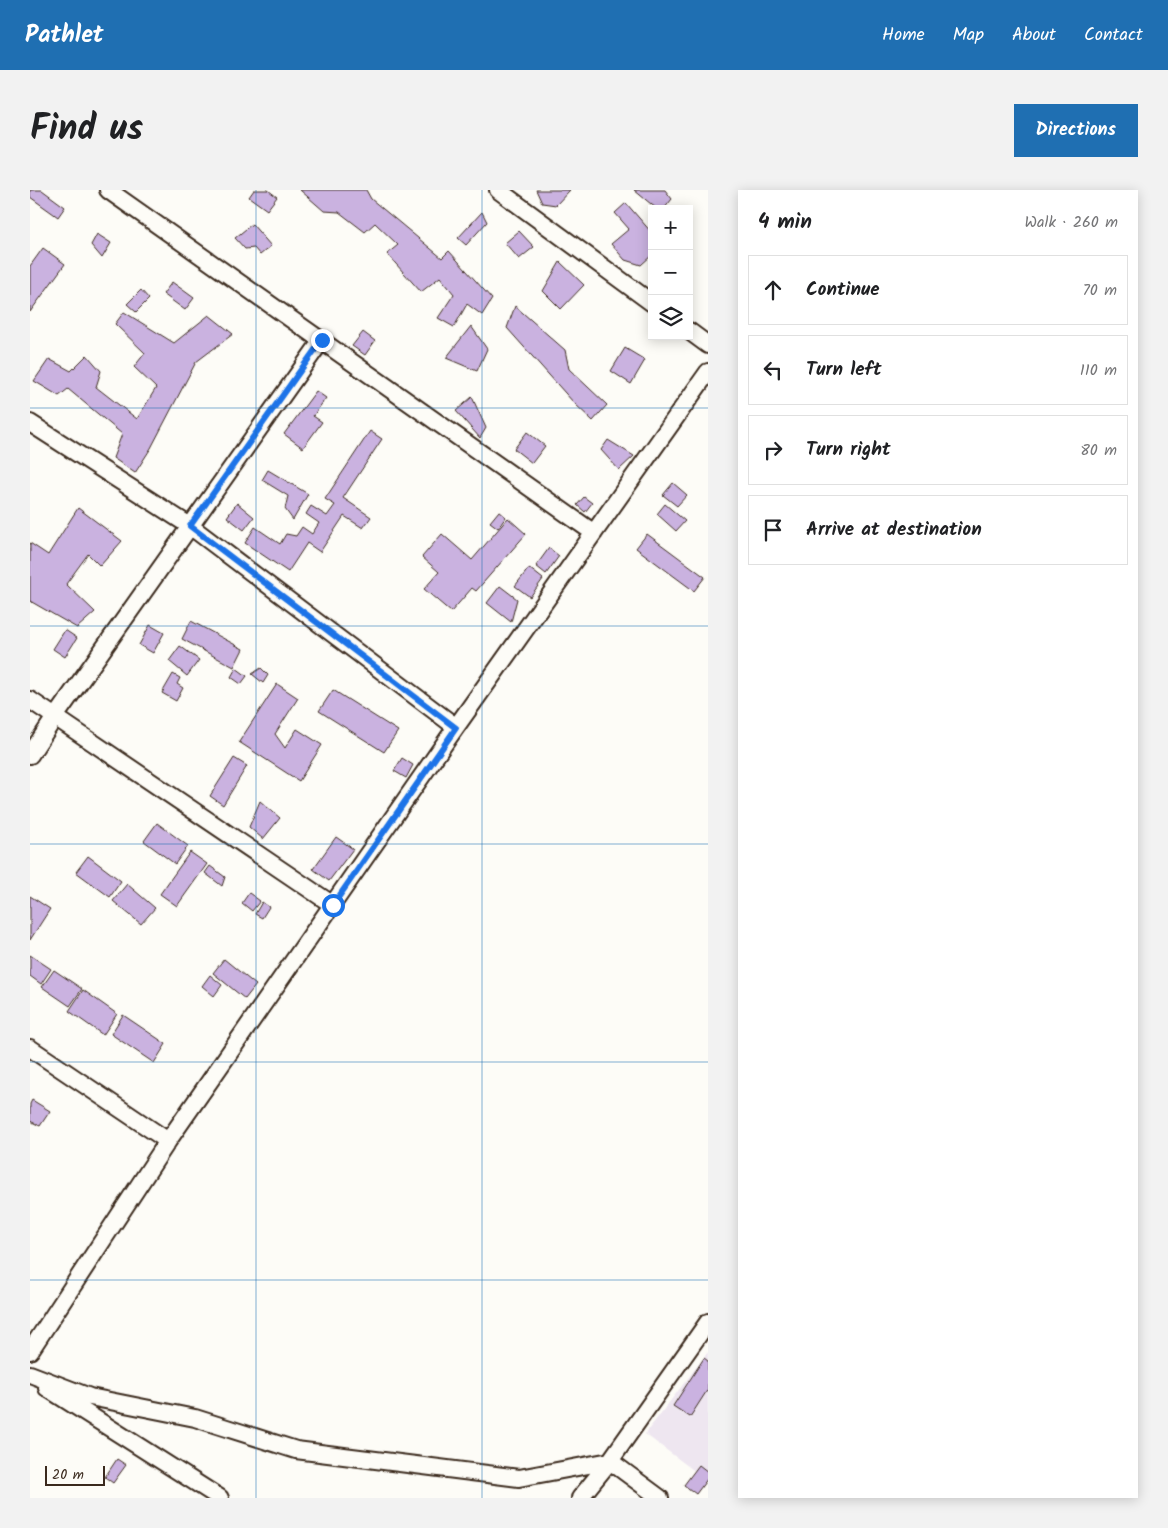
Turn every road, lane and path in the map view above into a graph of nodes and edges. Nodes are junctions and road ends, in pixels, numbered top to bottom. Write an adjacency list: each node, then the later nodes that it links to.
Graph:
1 (108, 190): 5 (street)
2 (498, 190): 3 (street)
3 (648, 300)
4 (693, 334): 6 (street)
5 (322, 340): 9 (street); 10 (street)
6 (708, 345)
7 (708, 372): 10 (street)
8 (30, 423): 9 (street)
9 (190, 526): 12 (street); 13 (street)
10 (594, 533): 13 (street)
11 (30, 700): 12 (street)
12 (55, 717): 14 (street); 15 (street)
13 (456, 728): 15 (street)
14 (30, 756)
15 (333, 905): 17 (street)
16 (30, 1048): 17 (street)
17 (168, 1141): 19 (street)
18 (708, 1322): 21 (street)
19 (30, 1352)
20 (30, 1375): 21 (street); 22 (street)
21 (610, 1461): 23 (street); 24 (street)
22 (220, 1498)
23 (580, 1498)
24 (660, 1498)

